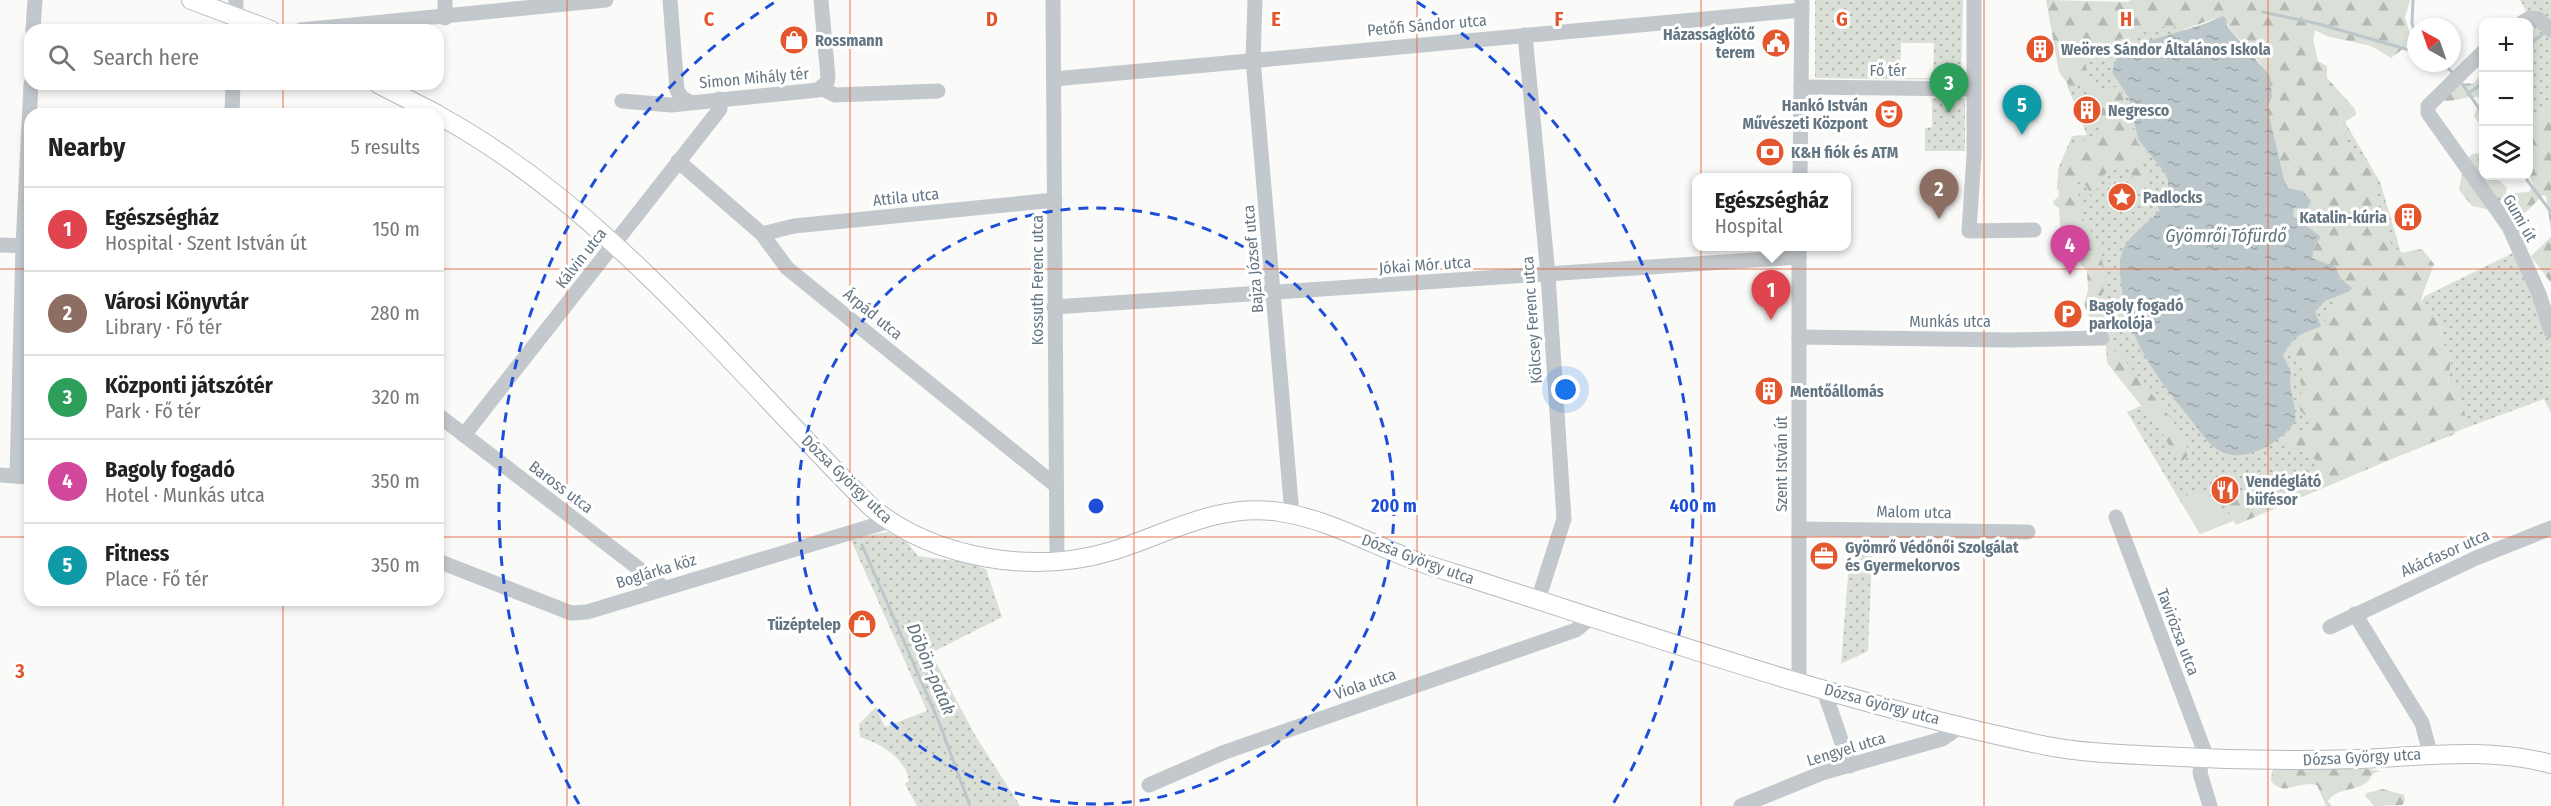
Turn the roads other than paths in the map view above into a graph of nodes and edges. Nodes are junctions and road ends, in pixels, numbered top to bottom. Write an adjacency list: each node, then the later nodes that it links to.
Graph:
1 (35, 0): 14 (street)
2 (190, 0): 11 (main road)
3 (445, 0): 12 (street)
4 (606, 0): 12 (street)
5 (670, 0): 31 (street, Simon Mihály tér)
6 (821, 0): 23 (street, Simon Mihály tér)
7 (1053, 0): 21 (street, Kossuth Ferenc utca)
8 (1255, 0): 20 (street, Bajza József utca)
9 (1974, 0): 24 (street)
10 (1802, 5): 18 (street, Petőfi Sándor utca); 22 (street)
11 (236, 15): 15 (main road)
12 (445, 18): 16 (street)
13 (2533, 20): 17 (street)
14 (33, 24)
15 (257, 24)
16 (373, 24)
17 (2548, 27)
18 (1525, 34): 20 (street, Petőfi Sándor utca); 45 (street, Kölcsey Ferenc utca)
19 (2479, 56): 48 (street, Gumi út)
20 (1253, 59): 21 (street, Petőfi Sándor utca); 46 (street, Bajza József utca)
21 (1054, 79): 38 (street, Kossuth Ferenc utca)
22 (1801, 87): 24 (street, Fő tér); 37 (street)
23 (821, 88): 28 (street, Simon Mihály tér); 29 (street, Simon Mihály tér)
24 (1974, 89): 39 (street)
25 (31, 90): 32 (street)
26 (233, 90): 33 (street)
27 (390, 90): 34 (main road, Dózsa György utca)
28 (938, 91)
29 (719, 99): 31 (street, Simon Mihály tér); 36 (street, Kálvin utca)
30 (622, 101): 31 (street, Simon Mihály tér)
31 (688, 101)
32 (30, 108)
33 (232, 108)
34 (425, 108)
35 (444, 118): 41 (main road, Dózsa György utca)
36 (678, 162): 40 (street, Árpád utca); 41 (street, Kálvin utca)
37 (1800, 173)
38 (1055, 200): 40 (street, Attila utca); 47 (street, Kossuth Ferenc utca)
39 (2034, 230)
40 (762, 234): 55 (street, Árpád utca)
41 (615, 244): 52 (street, Kálvin utca); 58 (main road, Dózsa György utca)
42 (0, 245): 43 (street)
43 (24, 246)
44 (1799, 251): 45 (street, Jókai Mór utca); 49 (street, Szent István út)
45 (1548, 274): 46 (street, Jókai Mór utca); 65 (street, Kölcsey Ferenc utca)
46 (1274, 293): 47 (street, Jókai Mór utca); 56 (street, Bajza József utca)
47 (1054, 308): 55 (street, Kossuth Ferenc utca)
48 (2551, 331)
49 (1799, 337): 50 (street, Munkás utca); 60 (street, Szent István út)
50 (2102, 338)
51 (444, 420): 52 (street, Baross utca)
52 (464, 435): 64 (street, Baross utca)
53 (0, 475): 54 (street)
54 (24, 477)
55 (1055, 485): 62 (street, Kossuth Ferenc utca)
56 (1292, 514): 62 (main road, Dózsa György utca); 65 (main road, Dózsa György utca)
57 (2116, 517): 73 (street, Tavirózsa utca)
58 (889, 521): 62 (main road, Dózsa György utca); 64 (street, Boglárka köz)
59 (2551, 528): 66 (street, Akácfasor utca)
60 (1799, 530): 61 (street, Malom utca); 69 (street, Szent István út)
61 (2028, 532)
62 (1057, 561)
63 (444, 563): 64 (street, Boglárka köz)
64 (663, 587)
65 (1538, 600): 67 (main road, Dózsa György utca)
66 (2355, 614): 68 (street, Akácfasor utca); 72 (street)
67 (1591, 617): 69 (main road, Dózsa György utca); 76 (street, Viola utca)
68 (2330, 627)
69 (1798, 681): 70 (main road, Dózsa György utca)
70 (1823, 688): 71 (main road, Dózsa György utca); 75 (street)
71 (1961, 726): 73 (main road, Dózsa György utca); 75 (street, Lengyel utca)
72 (2430, 753): 73 (main road, Dózsa György utca); 74 (main road, Dózsa György utca)
73 (2204, 758): 78 (street, Tavirózsa utca)
74 (2551, 764)
75 (1850, 766): 77 (street, Lengyel utca)
76 (1149, 785)
77 (1741, 806)
78 (2210, 806)

